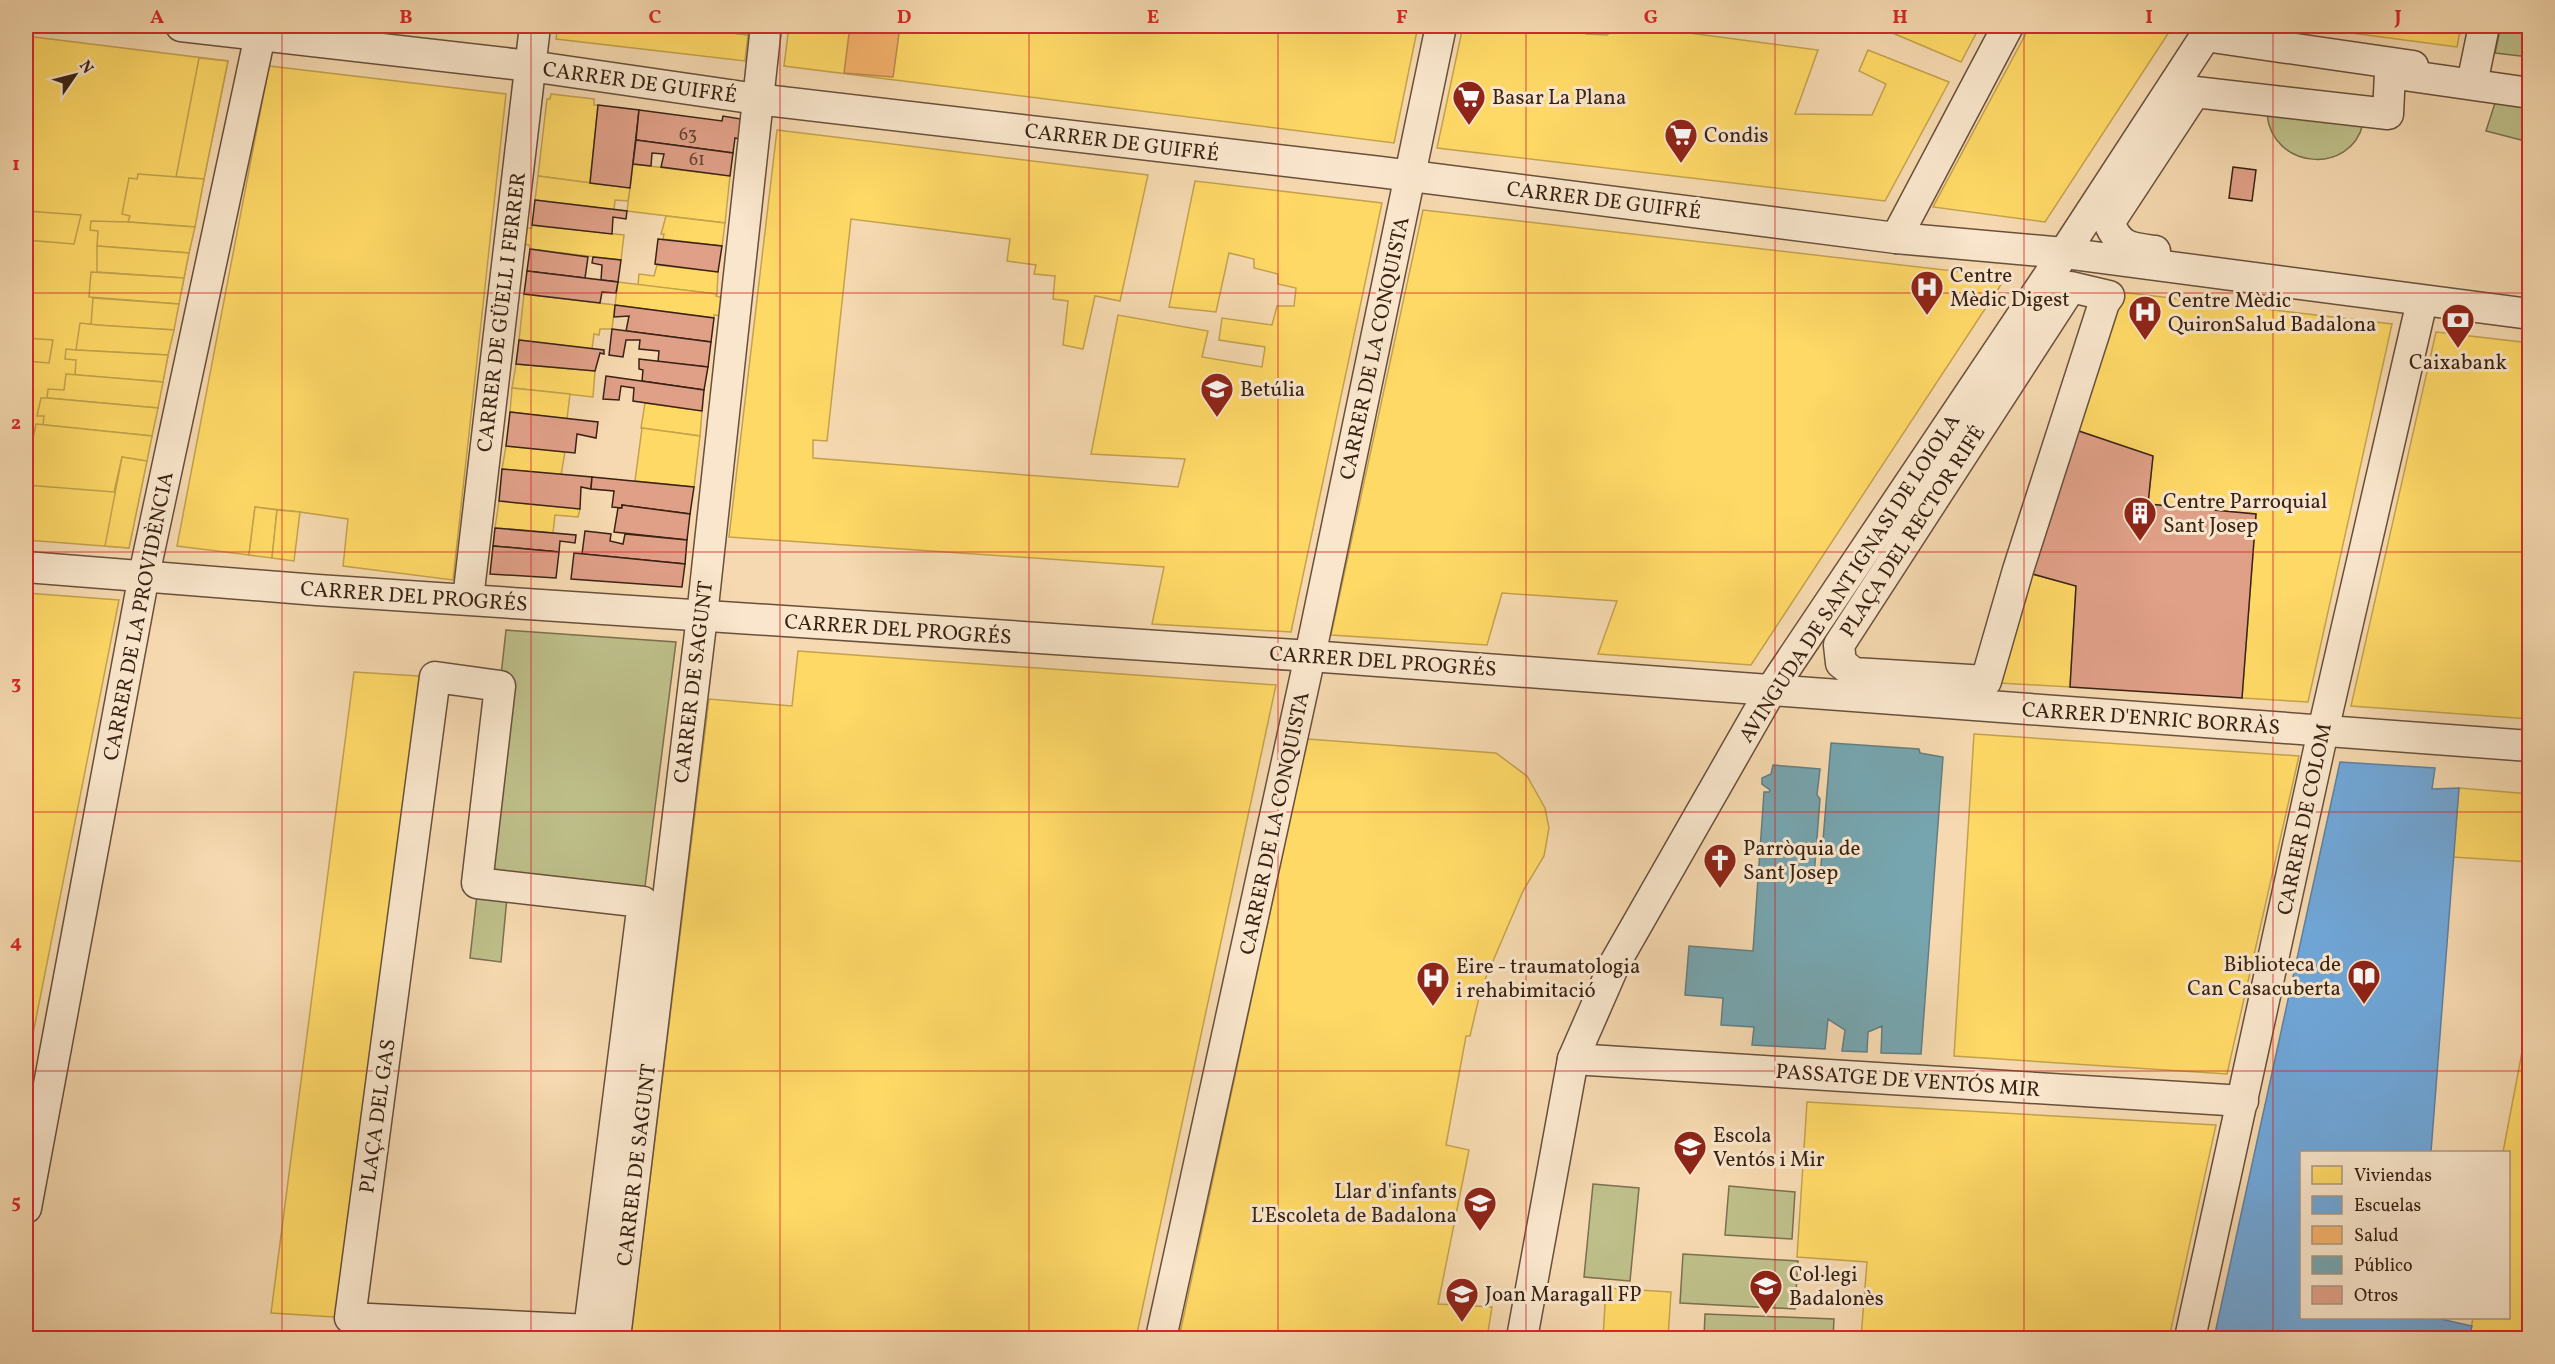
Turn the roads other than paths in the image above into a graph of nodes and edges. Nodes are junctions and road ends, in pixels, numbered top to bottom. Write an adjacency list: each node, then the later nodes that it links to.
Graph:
1 (181, 26): 7 (street, CARRER DE GUIFRÉ)
2 (535, 26): 9 (street, CARRER DE GÜELL I FERRER)
3 (766, 26): 13 (street, CARRER DE SAGUNT)
4 (1441, 26): 14 (street, CARRER DE LA CONQUISTA)
5 (2008, 26): 15 (street)
6 (2484, 26): 10 (street)
7 (261, 30): 9 (street, CARRER DE GUIFRÉ); 22 (street, CARRER DE LA PROVIDÈNCIA)
8 (2208, 31): 10 (street); 16 (street, AVINGUDA DE SANT IGNASI DE LOIOLA)
9 (530, 66): 13 (street, CARRER DE GUIFRÉ); 23 (street, CARRER DE GÜELL I FERRER)
10 (2474, 74): 11 (street)
11 (2529, 81)
12 (2529, 93): 17 (street)
13 (757, 99): 14 (street, CARRER DE GUIFRÉ); 24 (street, CARRER DE SAGUNT)
14 (1408, 176): 15 (street, CARRER DE GUIFRÉ); 25 (street, CARRER DE LA CONQUISTA)
15 (1896, 238): 16 (street, CARRER DE GUIFRÉ)
16 (2064, 253): 18 (street, CARRER DE GUIFRÉ); 26 (street, AVINGUDA DE SANT IGNASI DE LOIOLA)
17 (2529, 297)
18 (2422, 301): 20 (street, CARRER DE GUIFRÉ); 27 (street, CARRER DE COLOM)
19 (2104, 303): 19 (street, PLAÇA DEL RECTOR RIFÉ)
20 (2529, 314)
21 (26, 567): 22 (street, CARRER DEL PROGRÉS)
22 (144, 575): 23 (street, CARRER DEL PROGRÉS); 32 (street, CARRER DE LA PROVIDÈNCIA)
23 (468, 599): 24 (street, CARRER DEL PROGRÉS)
24 (702, 616): 25 (street, CARRER DEL PROGRÉS); 33 (street, CARRER DE SAGUNT)
25 (1310, 656): 26 (street, CARRER DEL PROGRÉS); 34 (street, CARRER DE LA CONQUISTA)
26 (1772, 690): 27 (street, CARRER D'ENRIC BORRÀS); 30 (street, AVINGUDA DE SANT IGNASI DE LOIOLA)
27 (2323, 730): 28 (street, CARRER D'ENRIC BORRÀS); 31 (street, CARRER DE COLOM)
28 (2529, 746)
29 (643, 902): 29 (street, PLAÇA DEL GAS)
30 (1573, 1059): 31 (street, PASSATGE DE VENTÓS MIR); 35 (street, AVINGUDA DE SANT IGNASI DE LOIOLA)
31 (2242, 1101): 36 (street, CARRER DE COLOM)
32 (26, 1208)
33 (615, 1338)
34 (1161, 1338)
35 (1521, 1338)
36 (2190, 1338)

